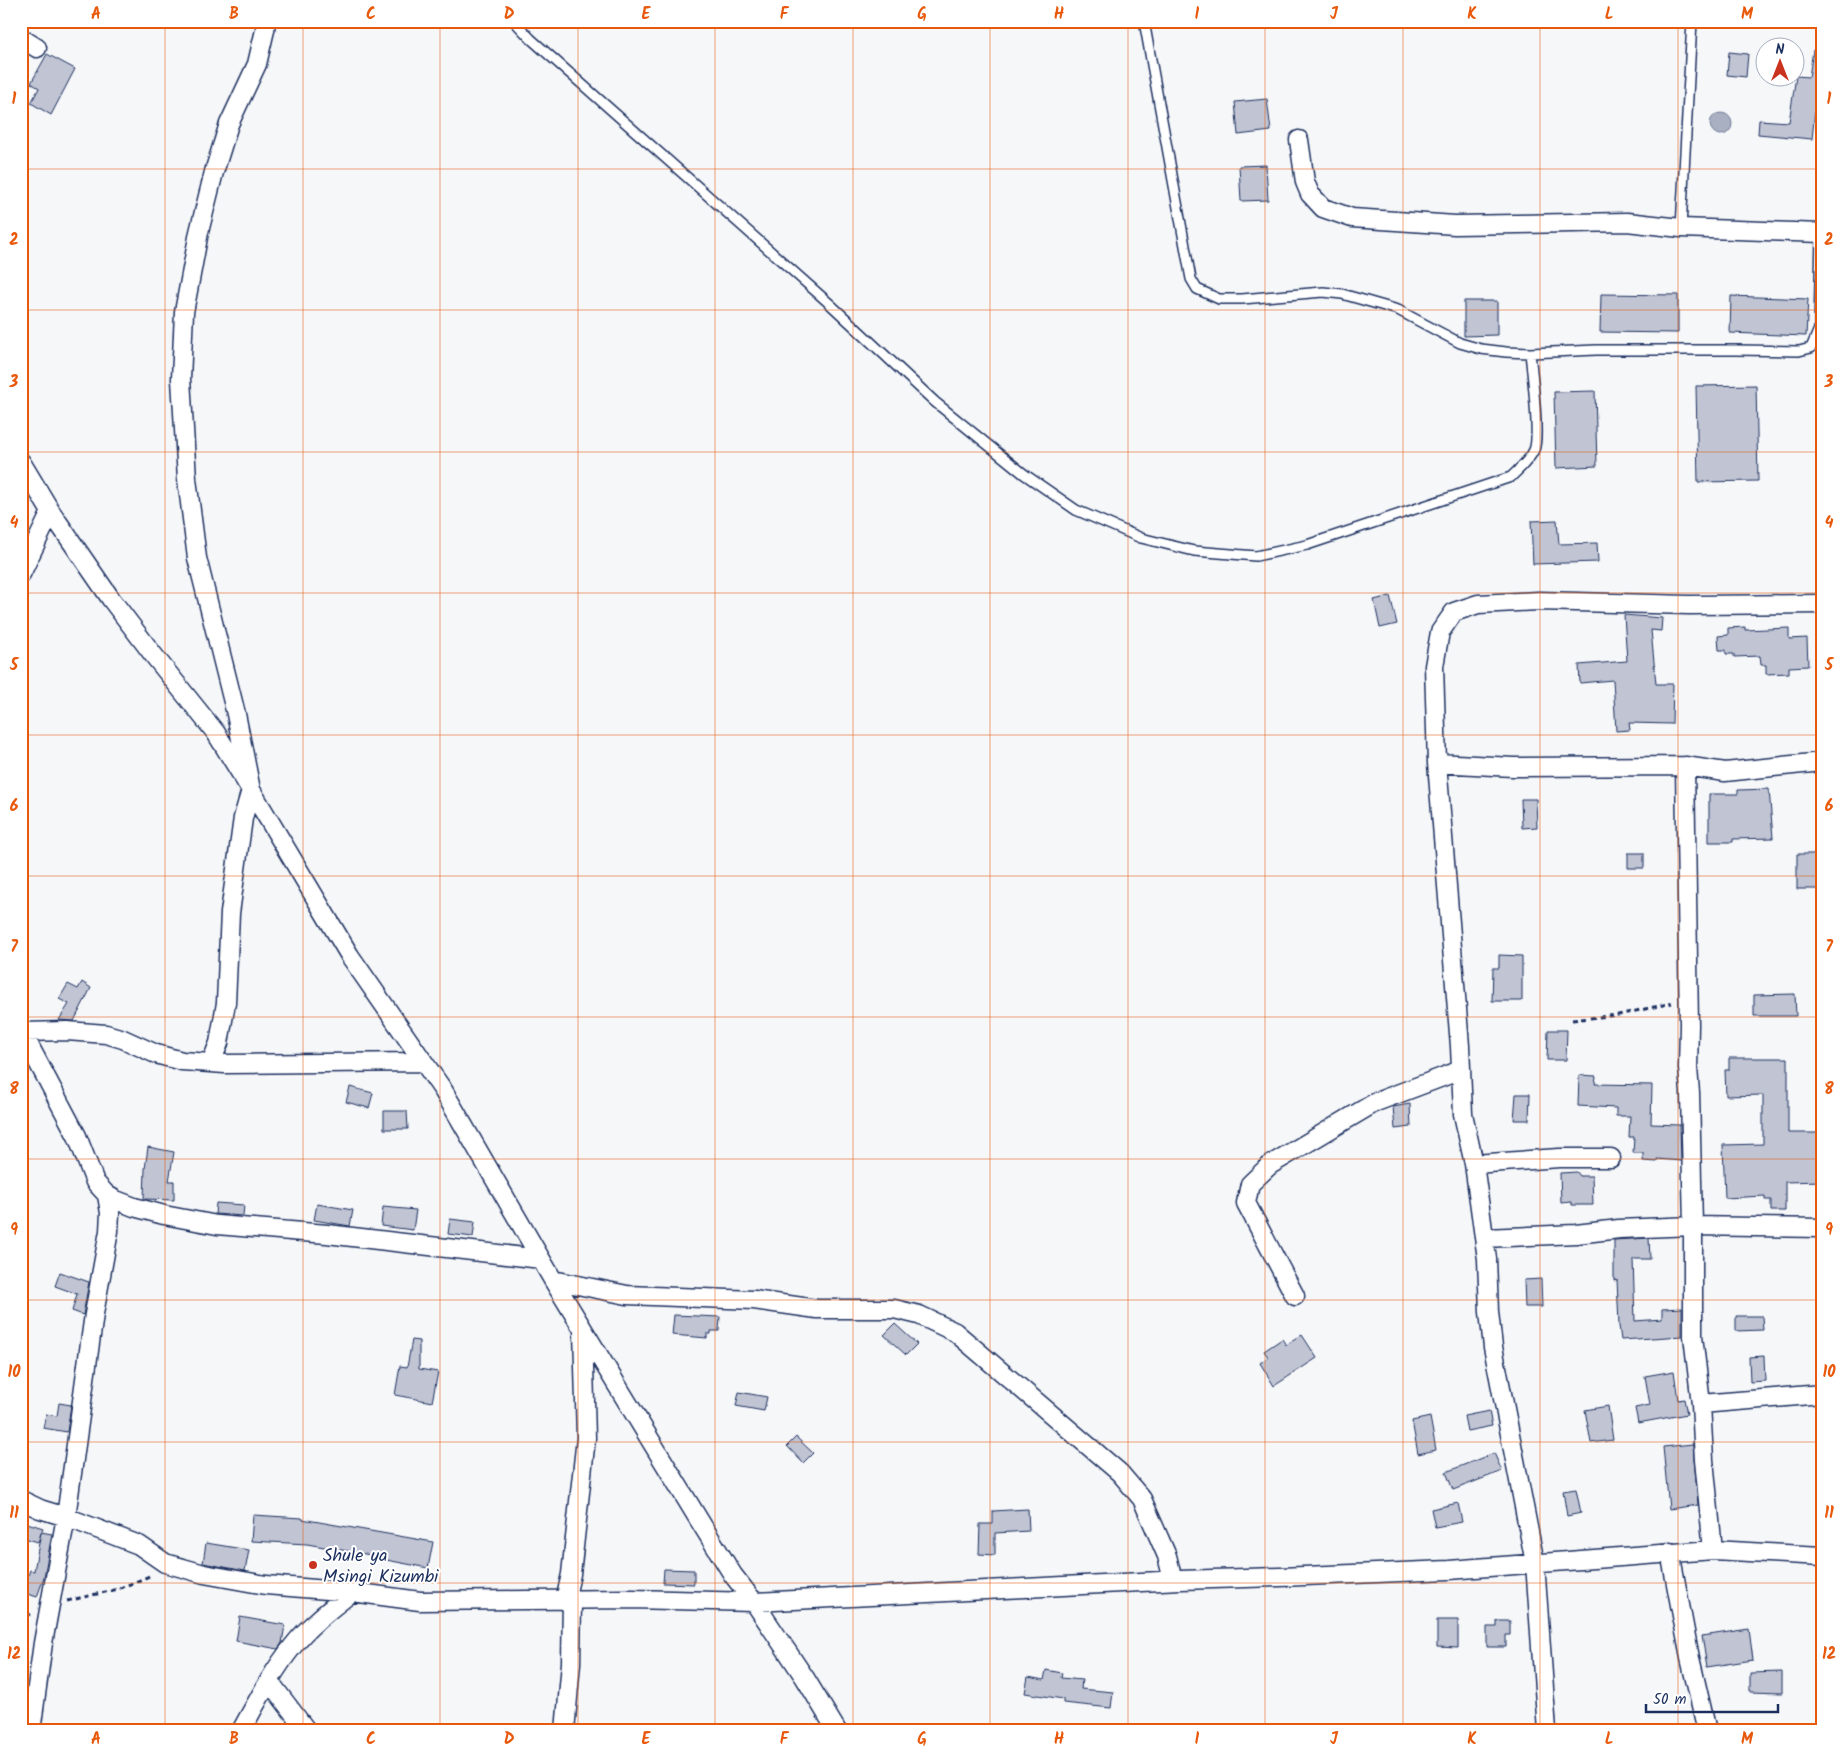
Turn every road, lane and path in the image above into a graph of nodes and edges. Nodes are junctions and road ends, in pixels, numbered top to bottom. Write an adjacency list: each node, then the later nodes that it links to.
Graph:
1 (266, 21): 18 (street)
2 (514, 21): 10 (lane)
3 (1144, 21): 10 (lane)
4 (1692, 21): 8 (lane)
5 (21, 38): 6 (street)
6 (37, 48)
7 (1299, 140): 8 (street)
8 (1681, 228): 9 (street)
9 (1821, 233): 10 (lane)
10 (1530, 354)
11 (21, 462): 12 (street)
12 (51, 512): 13 (street); 18 (street)
13 (21, 574)
14 (1822, 604): 16 (street)
15 (1822, 762): 17 (street)
16 (1437, 763): 17 (street); 24 (street)
17 (1684, 766): 19 (street)
18 (251, 790): 22 (street); 23 (street)
19 (1688, 1000): 20 (path); 28 (street)
20 (1572, 1020)
21 (22, 1032): 23 (street); 27 (street)
22 (423, 1062): 23 (street); 31 (street)
23 (211, 1063)
24 (1461, 1070): 26 (street); 33 (street)
25 (1611, 1158): 26 (street)
26 (1474, 1164): 30 (street)
27 (107, 1195): 31 (street); 38 (street)
28 (1693, 1226): 29 (street); 30 (street); 36 (street)
29 (1822, 1228)
30 (1484, 1238): 42 (street)
31 (541, 1260): 32 (street)
32 (553, 1280): 34 (street); 44 (street)
33 (1295, 1296)
34 (583, 1330): 46 (street); 47 (street)
35 (1822, 1394): 36 (street)
36 (1701, 1404): 39 (street)
37 (21, 1500): 38 (street)
38 (66, 1517): 43 (street); 48 (street)
39 (1713, 1550): 40 (street); 41 (street)
40 (1670, 1552): 42 (street); 59 (street)
41 (1822, 1556)
42 (1535, 1563): 44 (street); 58 (street)
43 (165, 1564): 45 (street); 48 (path)
44 (1173, 1580): 47 (street)
45 (352, 1592): 46 (street); 49 (street)
46 (568, 1601): 47 (street); 55 (street)
47 (754, 1602): 51 (street)
48 (50, 1606): 50 (street)
49 (269, 1681): 53 (street); 54 (street)
50 (30, 1689): 52 (street)
51 (828, 1714): 56 (street); 57 (street)
52 (31, 1731)
53 (241, 1731)
54 (307, 1731)
55 (564, 1731)
56 (818, 1731)
57 (837, 1731)
58 (1547, 1731)
59 (1707, 1731)

